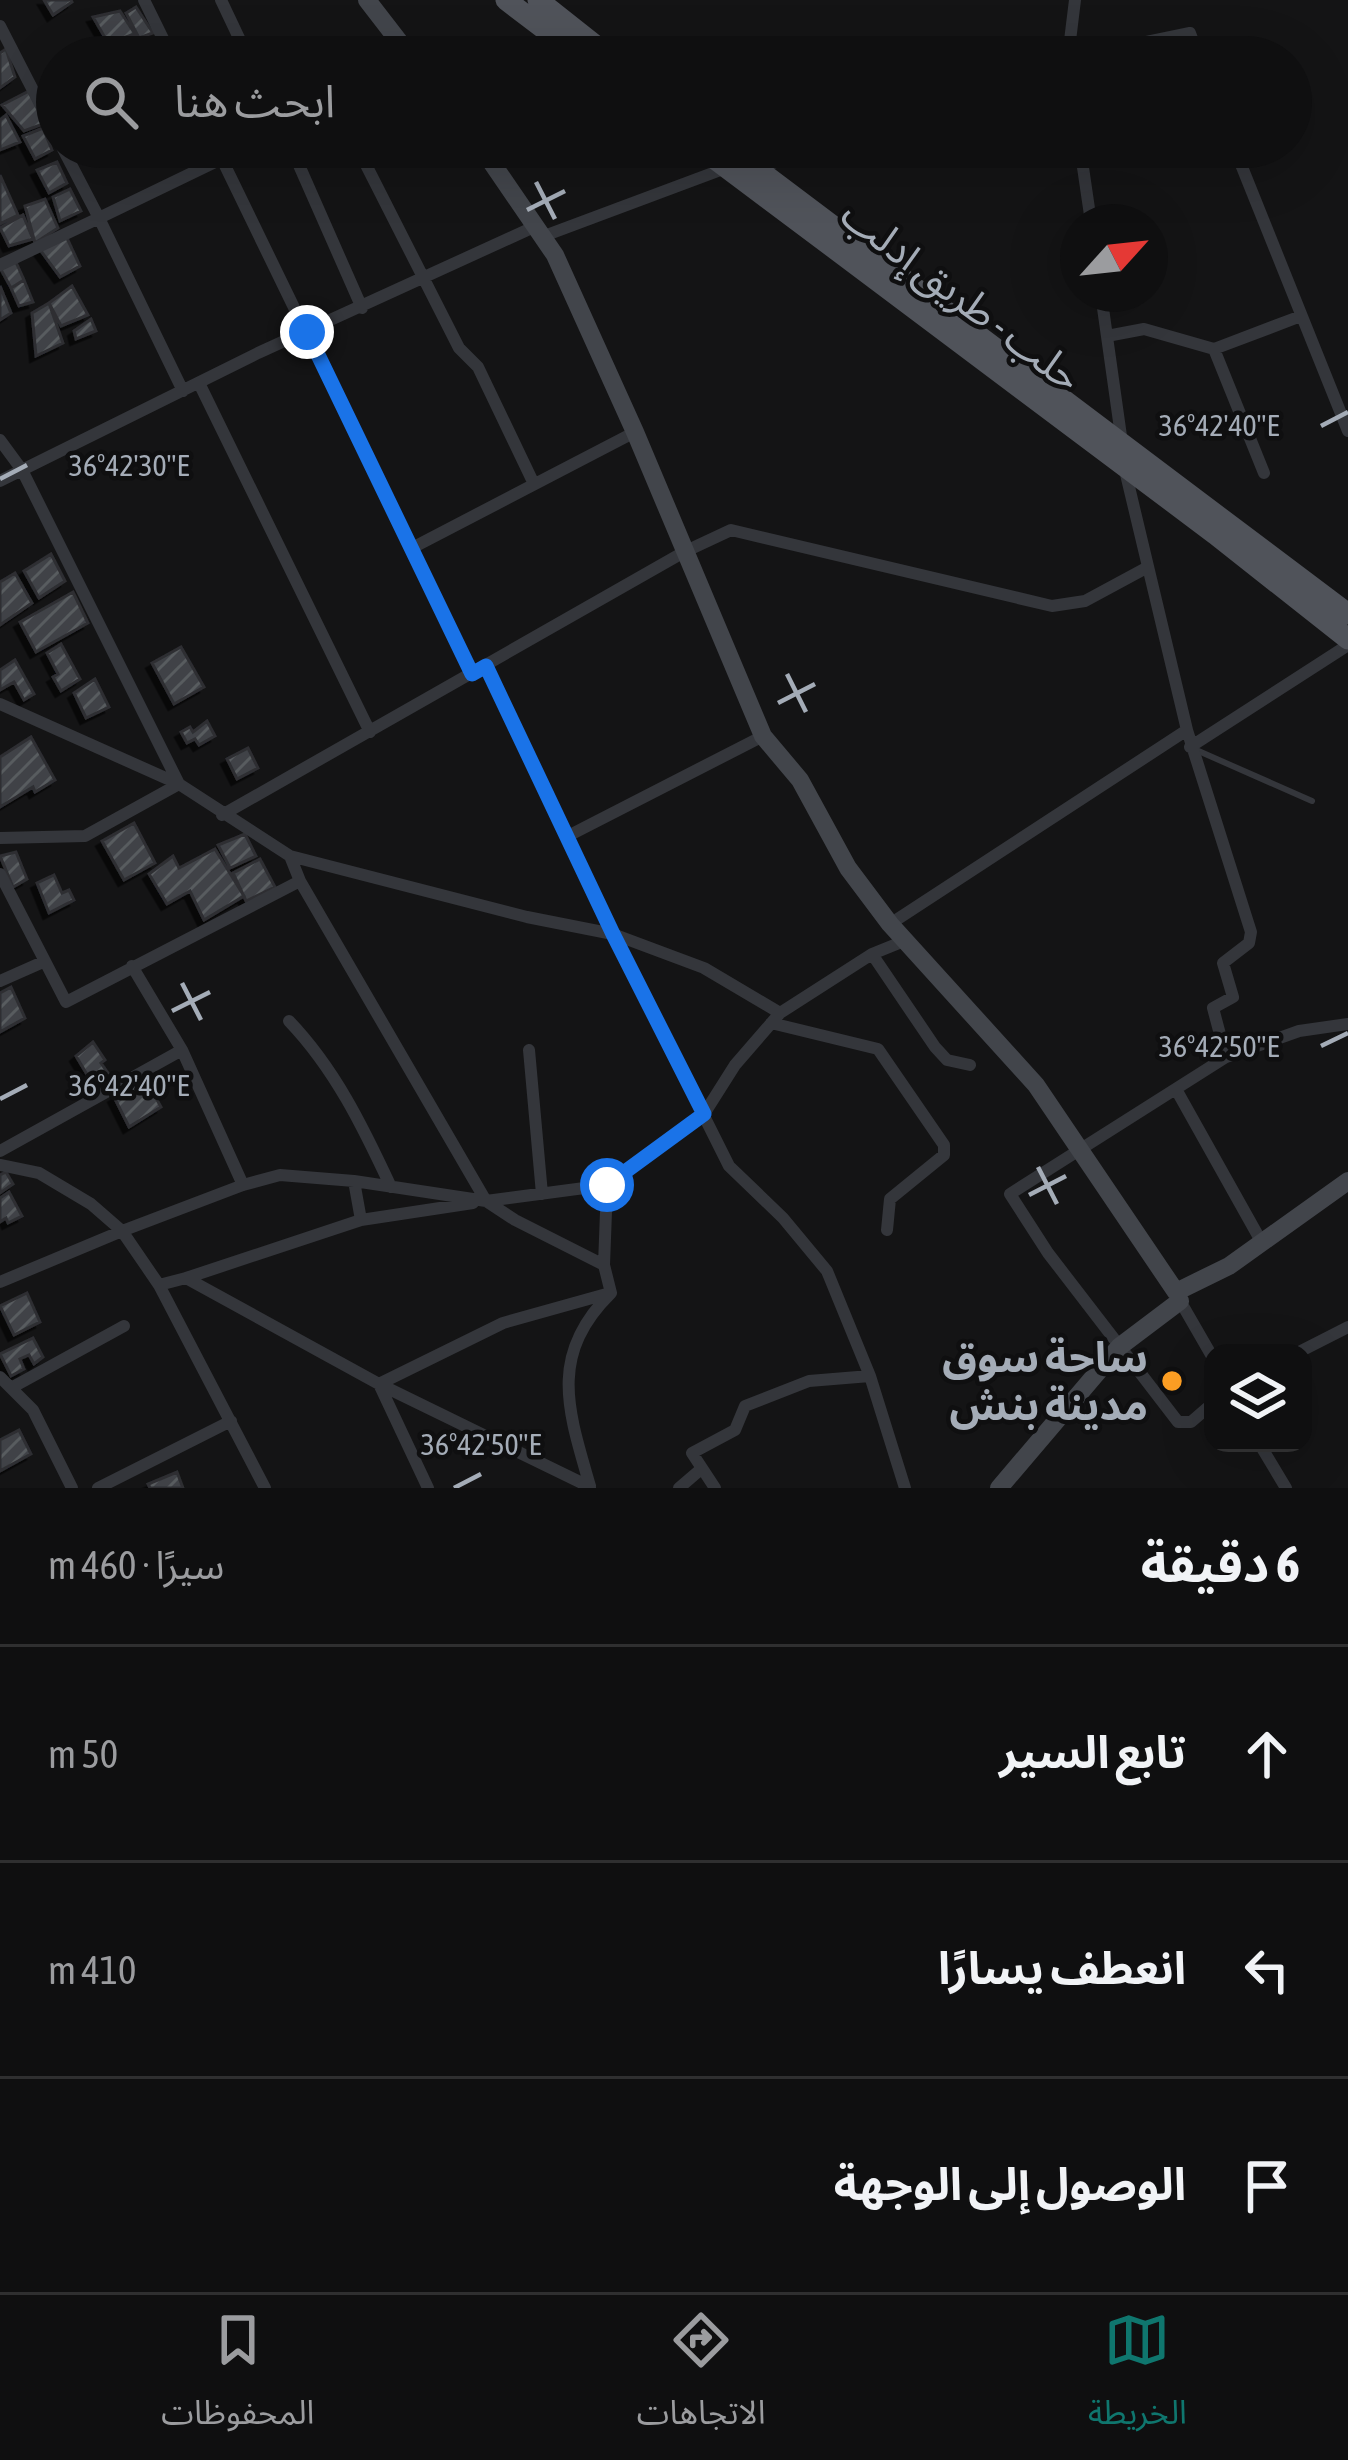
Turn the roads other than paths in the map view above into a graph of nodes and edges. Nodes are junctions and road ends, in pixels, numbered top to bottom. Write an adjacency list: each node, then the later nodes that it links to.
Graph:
1 (144, 0): 8 (street)
2 (221, 0): 9 (street)
3 (367, 0): 10 (street)
4 (506, 0): 11 (main road)
5 (1075, 0): 13 (street)
6 (542, 1): 12 (main road)
7 (0, 26): 14 (street)
8 (162, 36)
9 (238, 36)
10 (395, 36)
11 (553, 36)
12 (584, 36)
13 (1072, 36)
14 (36, 95)
15 (73, 168): 26 (street)
16 (193, 168): 26 (street)
17 (226, 168): 33 (street)
18 (300, 168): 30 (street)
19 (367, 168): 29 (street)
20 (496, 168): 27 (street)
21 (728, 168): 27 (street)
22 (741, 168): 41 (main road, حلب - طريق إدلب)
23 (1083, 168): 25 (street)
24 (1242, 168): 32 (street)
25 (1088, 204)
26 (99, 218): 28 (street); 37 (street)
27 (540, 231): 29 (street); 39 (street)
28 (0, 265)
29 (424, 279): 30 (street); 45 (street)
30 (362, 308): 33 (street)
31 (1104, 312): 34 (street)
32 (1300, 316): 35 (street); 38 (street)
33 (307, 332): 36 (street); 46 (street)
34 (1107, 336): 35 (street); 41 (street)
35 (1214, 349): 43 (street)
36 (199, 382): 37 (street); 55 (street)
37 (183, 391): 42 (street)
38 (1348, 431)
39 (635, 432): 45 (street); 47 (street)
40 (0, 440): 42 (street)
41 (1123, 455): 48 (street); 49 (main road, حلب - طريق إدلب); 50 (main road, حلب - طريق إدلب)
42 (22, 470): 44 (street); 58 (street)
43 (1264, 473)
44 (0, 481)
45 (534, 484): 46 (street)
46 (412, 548): 52 (street)
47 (684, 552): 48 (street); 51 (street); 56 (street)
48 (1148, 567): 54 (street)
49 (1348, 614)
50 (1348, 642): 57 (street)
51 (486, 666): 52 (street); 61 (street)
52 (472, 674): 55 (street)
53 (0, 704): 58 (street)
54 (1187, 730): 57 (street); 66 (street)
55 (370, 732): 60 (street)
56 (764, 736): 61 (street); 66 (street)
57 (1190, 747): 59 (lane); 78 (street)
58 (179, 784): 60 (street); 62 (street)
59 (1312, 801)
60 (222, 815): 63 (street)
61 (566, 837): 67 (street)
62 (0, 838)
63 (290, 856): 65 (street); 67 (street)
64 (0, 874): 70 (street)
65 (300, 880): 71 (street); 91 (street)
66 (890, 924): 68 (street)
67 (613, 934): 73 (street); 81 (street)
68 (904, 941): 69 (street); 82 (street)
69 (872, 954): 73 (street); 79 (street)
70 (43, 962): 71 (street); 72 (street)
71 (132, 966): 76 (street)
72 (0, 981)
73 (775, 1018): 81 (street); 93 (street)
74 (289, 1022): 89 (street)
75 (1348, 1024): 78 (street)
76 (182, 1050): 83 (street); 87 (street)
77 (529, 1050): 90 (street)
78 (1226, 1057): 80 (street)
79 (970, 1065)
80 (1177, 1090): 82 (street); 95 (street)
81 (704, 1114): 88 (street); 107 (street)
82 (1082, 1150): 101 (street); 106 (street)
83 (0, 1151)
84 (0, 1165): 94 (street)
85 (354, 1181): 87 (street); 89 (street); 92 (street)
86 (1348, 1181): 95 (street)
87 (243, 1185): 94 (street)
88 (607, 1185): 90 (street); 96 (street)
89 (391, 1187): 91 (street)
90 (542, 1194): 91 (street)
91 (486, 1202): 92 (street); 96 (street)
92 (361, 1220): 97 (street)
93 (887, 1230)
94 (122, 1231): 98 (street); 99 (street)
95 (1261, 1240): 101 (street)
96 (604, 1265): 100 (street)
97 (186, 1279): 99 (street); 109 (street)
98 (0, 1282)
99 (159, 1285): 111 (street)
100 (611, 1293): 109 (street); 115 (street)
101 (1178, 1297): 104 (street); 106 (street)
102 (124, 1326): 108 (street)
103 (1348, 1327): 105 (street)
104 (1205, 1344)
105 (1312, 1345)
106 (1119, 1347): 110 (street); 114 (street)
107 (870, 1376): 113 (street); 122 (street)
108 (4, 1383): 116 (street)
109 (379, 1384): 115 (street); 119 (street)
110 (1204, 1410)
111 (230, 1421): 117 (street); 118 (street)
112 (1264, 1452): 123 (street)
113 (700, 1470): 120 (street); 121 (street)
114 (1008, 1484)
115 (590, 1487)
116 (72, 1488)
117 (99, 1488)
118 (265, 1488)
119 (428, 1488)
120 (679, 1488)
121 (715, 1488)
122 (905, 1488)
123 (1286, 1488)

